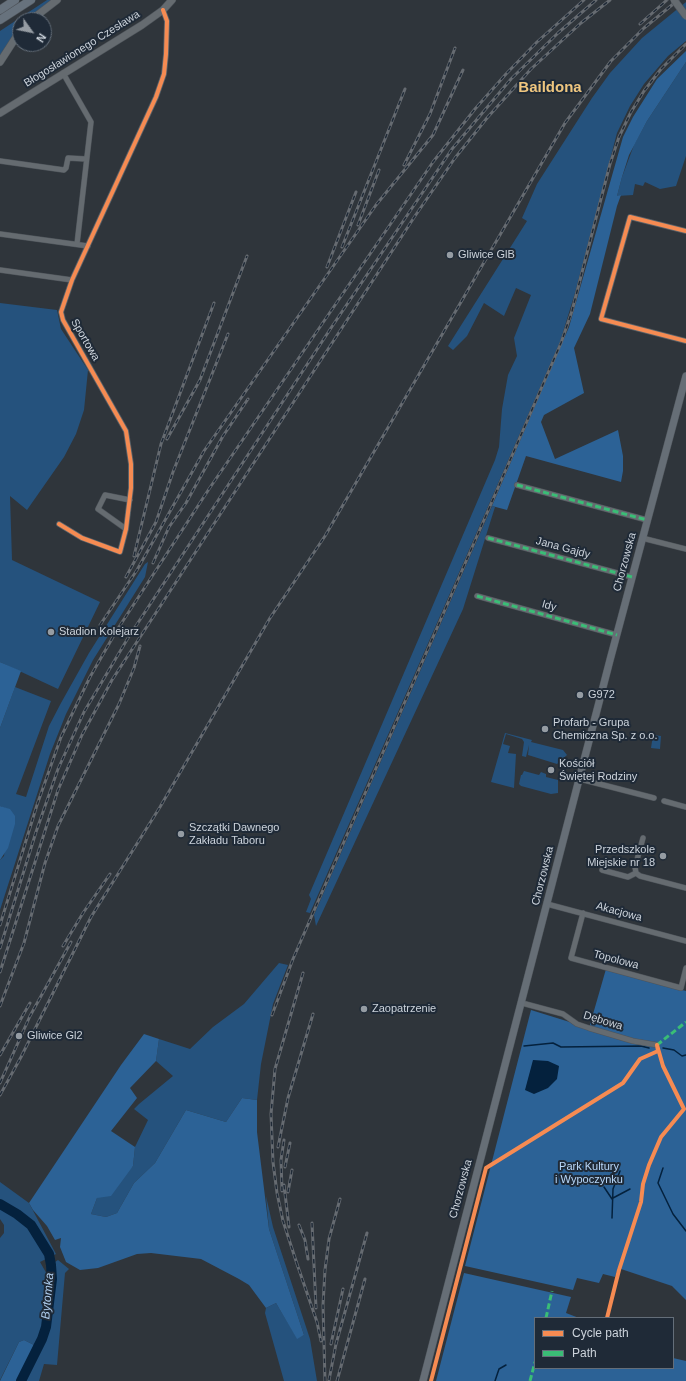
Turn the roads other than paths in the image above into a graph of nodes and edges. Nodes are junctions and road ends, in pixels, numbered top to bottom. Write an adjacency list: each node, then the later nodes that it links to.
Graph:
1 (15, 0): 6 (main road)
2 (31, 0): 10 (main road)
3 (57, 0): 8 (street)
4 (172, 0): 7 (street, Błogosławionego Czesława)
5 (674, 0): 9 (street, bridge)
6 (0, 10)
7 (163, 10): 13 (street, Błogosławionego Czesława); 20 (street, Sportowa)
8 (41, 12)
9 (686, 16)
10 (0, 20)
11 (12, 43): 12 (street)
12 (0, 62)
13 (63, 73): 14 (street, Błogosławionego Czesława); 15 (street)
14 (0, 113)
15 (86, 159): 16 (street); 19 (street)
16 (0, 161)
17 (686, 231): 23 (street)
18 (0, 234): 19 (street)
19 (77, 244): 20 (street)
20 (88, 246): 22 (street, Sportowa)
21 (0, 270): 22 (street)
22 (72, 280): 26 (street, Sportowa)
23 (686, 341)
24 (686, 376): 27 (main road, Chorzowska)
25 (517, 485): 27 (street)
26 (130, 500): 29 (street, Sportowa); 29 (street)
27 (647, 520): 31 (main road, Chorzowska)
28 (59, 524): 29 (street, Sportowa)
29 (126, 529)
30 (488, 538): 33 (street, Jana Gajdy)
31 (642, 538): 32 (street); 33 (main road, Chorzowska)
32 (686, 549)
33 (632, 577): 35 (main road, Chorzowska)
34 (477, 596): 35 (street, Idy)
35 (617, 635): 36 (main road, Chorzowska)
36 (580, 780): 37 (street); 44 (main road, Chorzowska)
37 (654, 798)
38 (664, 801): 39 (street)
39 (686, 807)
40 (642, 838): 42 (street)
41 (602, 870): 42 (street)
42 (636, 873): 43 (street)
43 (686, 888)
44 (547, 904): 45 (street, Akacjowa); 48 (main road, Chorzowska)
45 (583, 913): 46 (street, Akacjowa); 47 (street, Topolowa)
46 (686, 941)
47 (686, 968)
48 (522, 1003): 49 (street, Dębowa); 50 (main road, Chorzowska)
49 (657, 1044)
50 (423, 1381)

